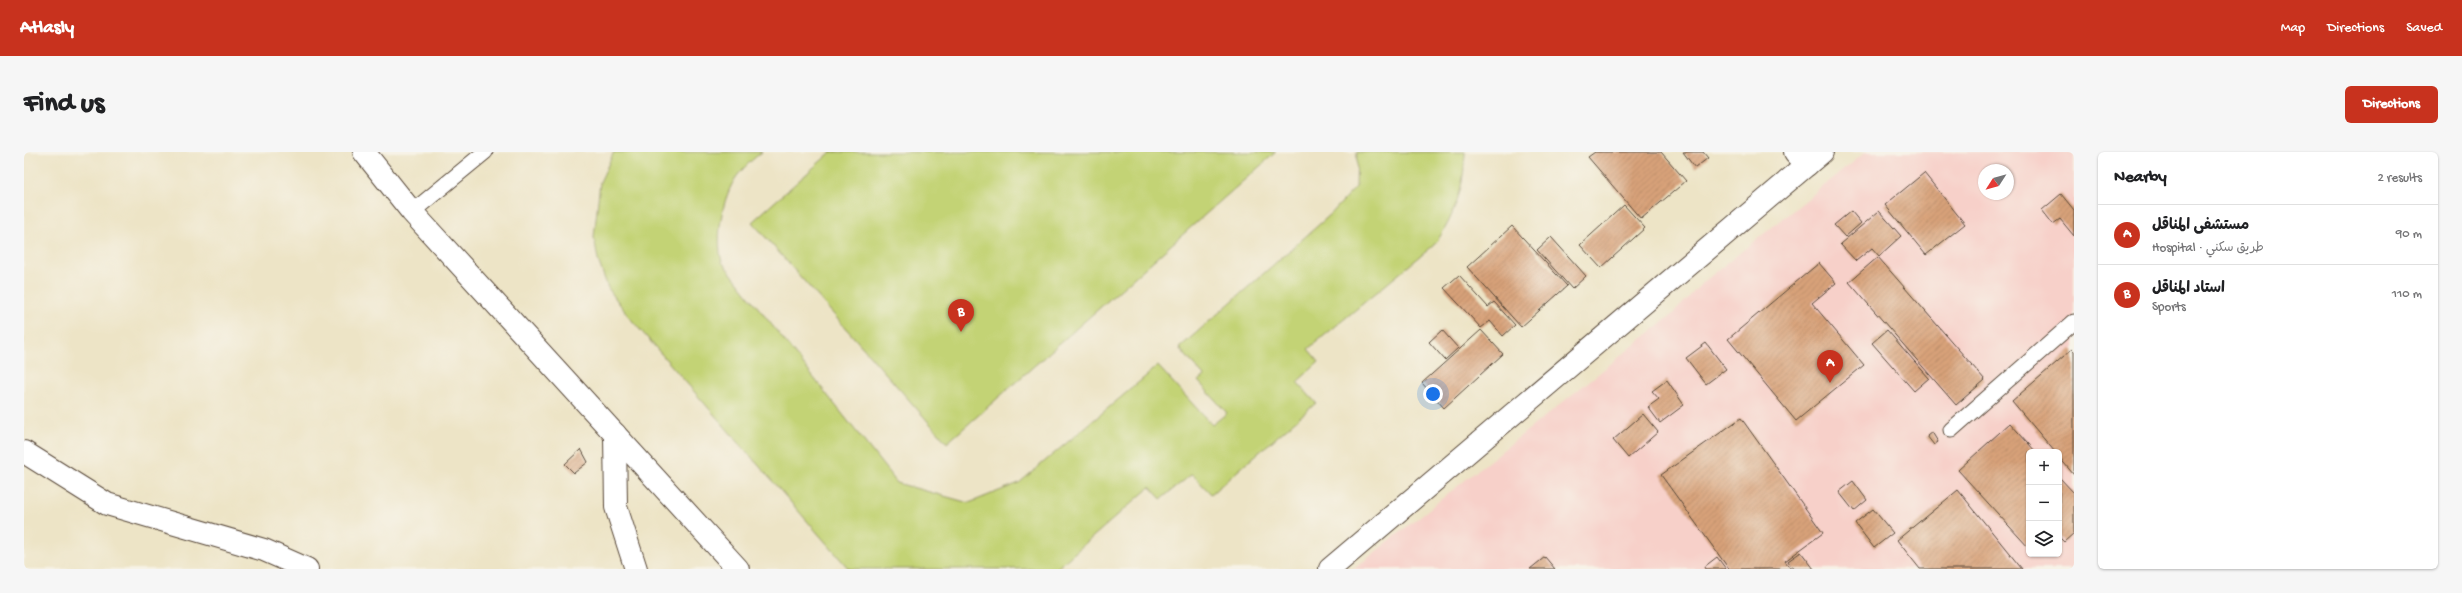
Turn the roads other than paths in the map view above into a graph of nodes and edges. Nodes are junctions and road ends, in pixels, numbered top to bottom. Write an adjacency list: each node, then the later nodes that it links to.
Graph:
1 (364, 152): 4 (street)
2 (486, 152): 4 (lane)
3 (1808, 156): 12 (street)
4 (412, 212): 7 (street)
5 (2074, 322): 6 (lane)
6 (1950, 430)
7 (615, 434): 10 (street); 11 (street)
8 (24, 452): 9 (street)
9 (307, 569)
10 (636, 569)
11 (738, 569)
12 (1330, 569)

